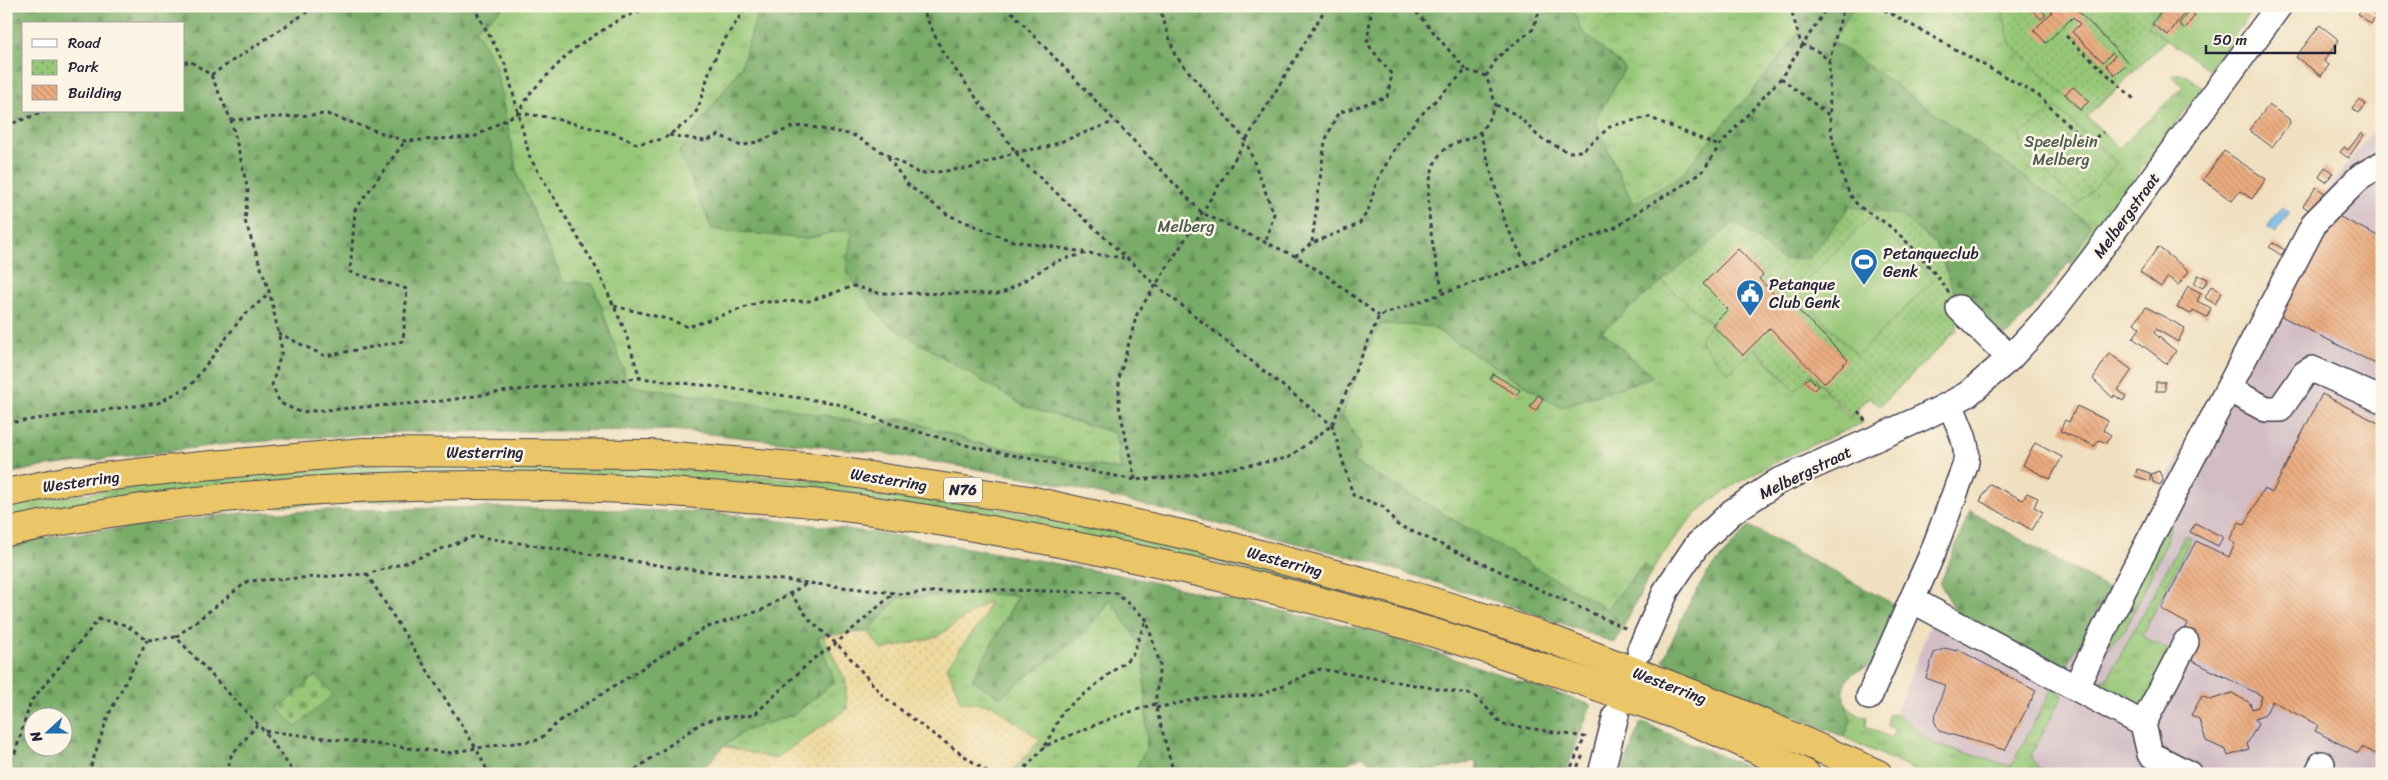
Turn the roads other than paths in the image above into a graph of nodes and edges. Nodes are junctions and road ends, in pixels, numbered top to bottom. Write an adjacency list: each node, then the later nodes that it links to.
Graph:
1 (2279, 6): 4 (street, Melbergstraat)
2 (2382, 164): 5 (street)
3 (1959, 308): 4 (street)
4 (2010, 358): 7 (street, Melbergstraat)
5 (2228, 389): 6 (street); 13 (street)
6 (2382, 400)
7 (1950, 404): 10 (street); 11 (street, Melbergstraat)
8 (6, 493): 21 (highway, Westerring / N76)
9 (6, 532): 20 (highway, Westerring / N76)
10 (1912, 600): 13 (street); 14 (street)
11 (1634, 639)
12 (2186, 642): 16 (street)
13 (2076, 687): 16 (street)
14 (1869, 696)
15 (1616, 715): 17 (street)
16 (2143, 724): 22 (street)
17 (1608, 738): 18 (street); 19 (street)
18 (1592, 774)
19 (1601, 774)
20 (1806, 774)
21 (1878, 774)
22 (2189, 774)

